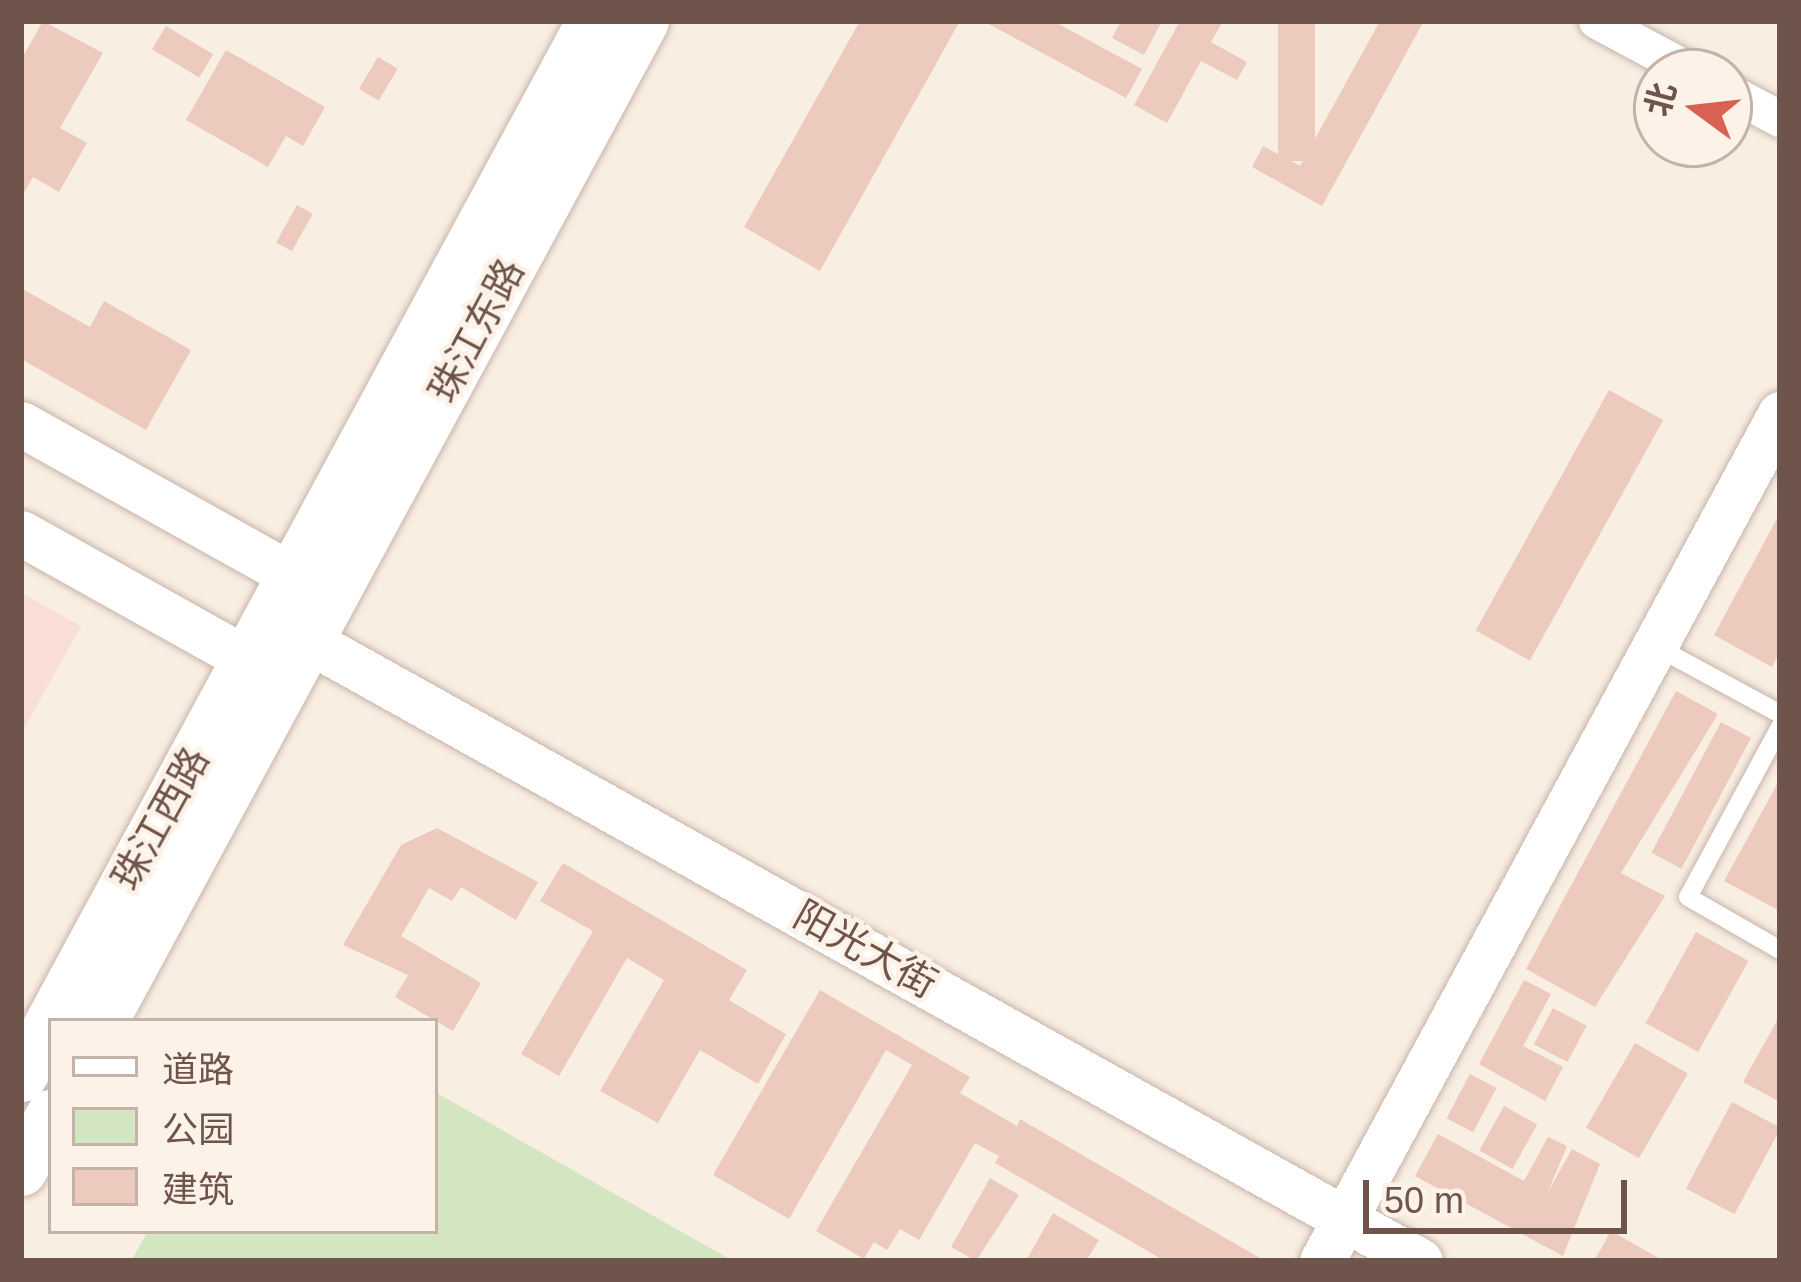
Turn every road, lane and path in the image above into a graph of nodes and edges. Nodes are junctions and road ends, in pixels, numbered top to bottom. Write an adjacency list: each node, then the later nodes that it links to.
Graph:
1 (592, 21): 10 (main road)
2 (643, 21): 10 (main road, 珠江东路)
3 (1598, 21): 4 (street)
4 (1648, 48)
5 (1753, 105): 6 (street)
6 (1780, 119)
7 (1780, 415): 11 (street)
8 (21, 424): 10 (street)
9 (21, 533): 10 (street)
10 (280, 623): 15 (main road, 珠江西路); 16 (main road, 珠江西路); 19 (street, 阳光大街)
11 (1655, 646): 12 (lane); 19 (street)
12 (1780, 714)
13 (1780, 728): 14 (lane)
14 (1780, 950)
15 (51, 1018)
16 (103, 1018)
17 (48, 1120): 18 (main road)
18 (21, 1170)
19 (1346, 1217): 20 (street); 21 (street, 阳光大街)
20 (1322, 1261)
21 (1420, 1261)

